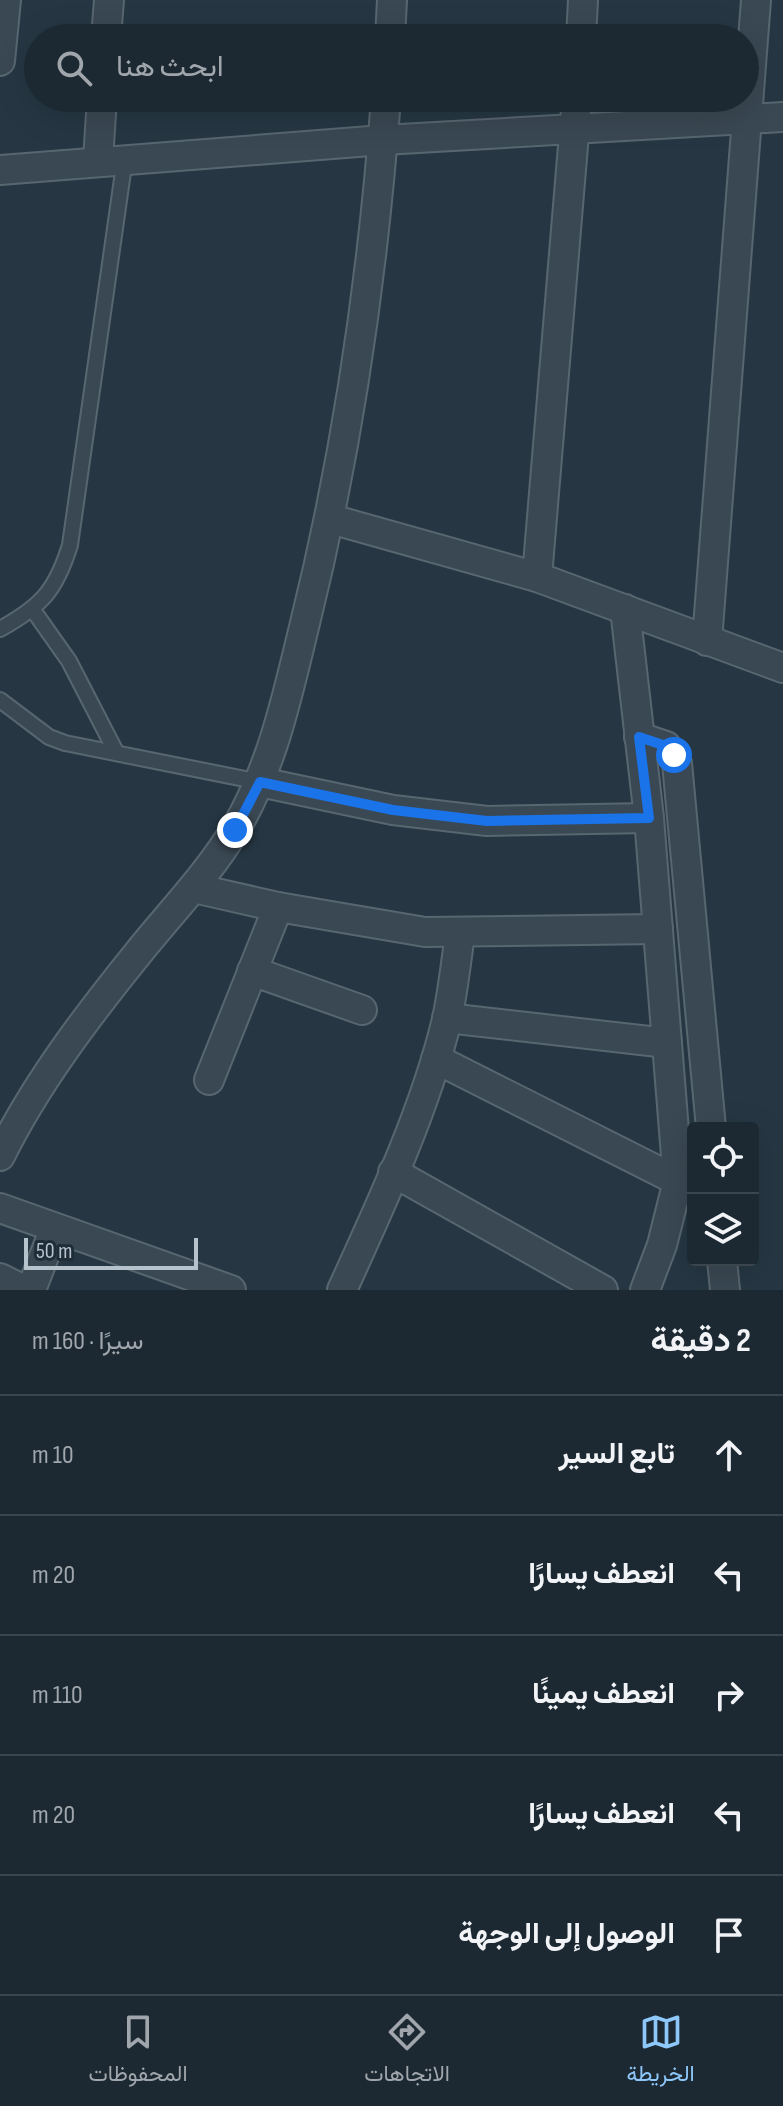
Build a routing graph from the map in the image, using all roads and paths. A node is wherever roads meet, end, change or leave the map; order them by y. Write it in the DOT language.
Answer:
graph roads {
  1 [pos="6,0"];
  2 [pos="109,0"];
  3 [pos="392,0"];
  4 [pos="583,0"];
  5 [pos="756,0"];
  6 [pos="107,24"];
  7 [pos="391,24"];
  8 [pos="582,24"];
  9 [pos="754,24"];
  10 [pos="0,61"];
  11 [pos="104,112"];
  12 [pos="385,112"];
  13 [pos="576,112"];
  14 [pos="748,112"];
  15 [pos="783,117"];
  16 [pos="748,118"];
  17 [pos="575,127"];
  18 [pos="383,140"];
  19 [pos="112,159"];
  20 [pos="0,170"];
  21 [pos="331,519"];
  22 [pos="537,577"];
  23 [pos="625,609"];
  24 [pos="33,610"];
  25 [pos="0,629"];
  26 [pos="707,641"];
  27 [pos="783,668"];
  28 [pos="0,700"];
  29 [pos="639,737"];
  30 [pos="116,752"];
  31 [pos="260,782"];
  32 [pos="649,818"];
  33 [pos="194,888"];
  34 [pos="278,907"];
  35 [pos="658,929"];
  36 [pos="460,934"];
  37 [pos="252,971"];
  38 [pos="362,1010"];
  39 [pos="447,1018"];
  40 [pos="667,1043"];
  41 [pos="436,1059"];
  42 [pos="209,1080"];
  43 [pos="710,1122"];
  44 [pos="0,1156"];
  45 [pos="393,1172"];
  46 [pos="678,1181"];
  47 [pos="0,1208"];
  48 [pos="55,1228"];
  49 [pos="723,1266"];
  50 [pos="0,1278"];
  51 [pos="24,1290"];
  52 [pos="31,1290"];
  53 [pos="231,1290"];
  54 [pos="342,1290"];
  55 [pos="603,1290"];
  56 [pos="645,1290"];
  57 [pos="725,1290"];
  1 -- 10 [label="street"];
  2 -- 6 [label="street"];
  3 -- 7 [label="street"];
  4 -- 8 [label="street"];
  5 -- 9 [label="street"];
  11 -- 19 [label="street"];
  12 -- 18 [label="street"];
  13 -- 17 [label="street"];
  14 -- 16 [label="street"];
  15 -- 16 [label="street"];
  16 -- 17 [label="street"];
  16 -- 26 [label="street"];
  17 -- 18 [label="street"];
  17 -- 22 [label="street"];
  18 -- 19 [label="street"];
  18 -- 21 [label="street"];
  19 -- 20 [label="street"];
  19 -- 24 [label="lane"];
  21 -- 22 [label="street"];
  21 -- 31 [label="street"];
  22 -- 23 [label="street"];
  23 -- 26 [label="street"];
  23 -- 29 [label="street"];
  24 -- 25 [label="lane"];
  24 -- 30 [label="lane"];
  26 -- 27 [label="street"];
  28 -- 30 [label="lane"];
  29 -- 32 [label="street"];
  29 -- 43 [label="street"];
  30 -- 31 [label="lane"];
  31 -- 32 [label="street"];
  31 -- 33 [label="street"];
  32 -- 35 [label="street"];
  33 -- 34 [label="street"];
  33 -- 44 [label="street"];
  34 -- 36 [label="street"];
  34 -- 37 [label="street"];
  35 -- 36 [label="street"];
  35 -- 40 [label="street"];
  36 -- 39 [label="street"];
  37 -- 38 [label="street"];
  37 -- 42 [label="street"];
  39 -- 40 [label="street"];
  39 -- 41 [label="street"];
  40 -- 46 [label="street"];
  41 -- 45 [label="street"];
  41 -- 46 [label="street"];
  45 -- 54 [label="street"];
  45 -- 55 [label="street"];
  46 -- 56 [label="street"];
  47 -- 48 [label="street"];
  48 -- 52 [label="street"];
  48 -- 53 [label="street"];
  49 -- 57 [label="street"];
  50 -- 51 [label="street"];
}
